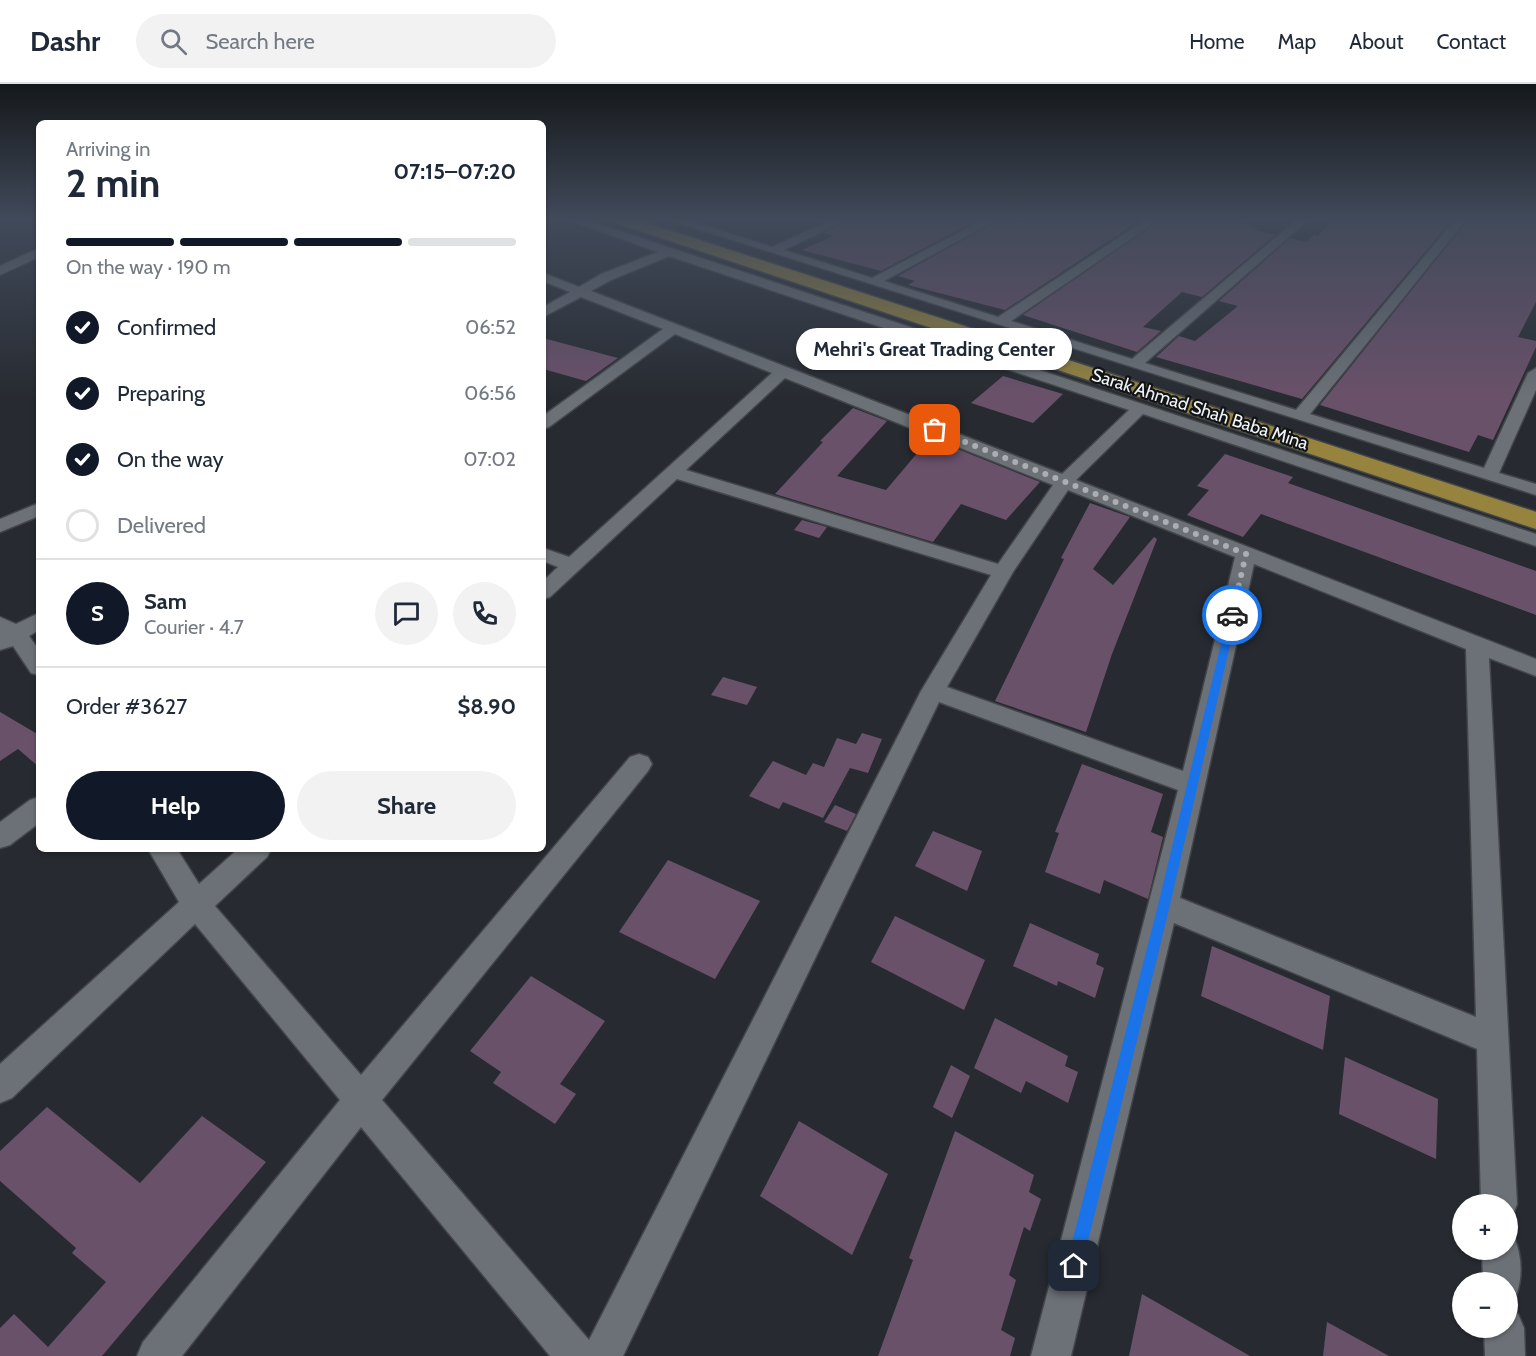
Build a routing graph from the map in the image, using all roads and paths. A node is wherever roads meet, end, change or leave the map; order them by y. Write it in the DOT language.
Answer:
graph roads {
  1 [pos="600,280"];
  2 [pos="754,280"];
  3 [pos="804,280"];
  4 [pos="835,280"];
  5 [pos="868,280"];
  6 [pos="876,280"];
  7 [pos="1062,280"];
  8 [pos="1233,280"];
  9 [pos="1411,280"];
  10 [pos="546,281"];
  11 [pos="873,282"];
  12 [pos="579,292"];
  13 [pos="546,312"];
  14 [pos="1001,321"];
  15 [pos="673,329"];
  16 [pos="1135,364"];
  17 [pos="783,371"];
  18 [pos="1536,373"];
  19 [pos="1140,408"];
  20 [pos="1300,416"];
  21 [pos="546,422"];
  22 [pos="674,472"];
  23 [pos="1489,475"];
  24 [pos="1065,481"];
  25 [pos="1536,490"];
  26 [pos="1536,506"];
  27 [pos="36,510"];
  28 [pos="1536,521"];
  29 [pos="0,526"];
  30 [pos="1536,540"];
  31 [pos="1246,554"];
  32 [pos="546,555"];
  33 [pos="573,565"];
  34 [pos="1003,572"];
  35 [pos="546,588"];
  36 [pos="36,621"];
  37 [pos="5,634"];
  38 [pos="1477,645"];
  39 [pos="36,664"];
  40 [pos="1536,668"];
  41 [pos="933,691"];
  42 [pos="639,764"];
  43 [pos="1192,784"];
  44 [pos="36,810"];
  45 [pos="0,837"];
  46 [pos="164,852"];
  47 [pos="254,852"];
  48 [pos="196,904"];
  49 [pos="1164,905"];
  50 [pos="1493,1040"];
  51 [pos="0,1086"];
  52 [pos="361,1100"];
  53 [pos="1499,1194"];
  54 [pos="1504,1338"];
  55 [pos="157,1356"];
  56 [pos="576,1356"];
  57 [pos="602,1356"];
  58 [pos="1052,1356"];
  59 [pos="1505,1356"];
  1 -- 12 [label="street"];
  2 -- 19 [label="street"];
  3 -- 28 [label="highway, Sarak Ahmad Shah Baba Mina"];
  4 -- 26 [label="highway"];
  5 -- 11 [label="street"];
  6 -- 11 [label="street"];
  7 -- 14 [label="street"];
  8 -- 16 [label="street"];
  9 -- 20 [label="street"];
  10 -- 12 [label="street"];
  11 -- 14 [label="street"];
  12 -- 13 [label="street"];
  12 -- 15 [label="street"];
  14 -- 16 [label="street"];
  15 -- 17 [label="street"];
  15 -- 21 [label="street"];
  16 -- 20 [label="street"];
  17 -- 22 [label="street"];
  17 -- 24 [label="street"];
  18 -- 23 [label="street"];
  19 -- 24 [label="street"];
  19 -- 30 [label="street"];
  20 -- 23 [label="street"];
  22 -- 33 [label="street"];
  22 -- 34 [label="street"];
  23 -- 25 [label="street"];
  24 -- 31 [label="street"];
  24 -- 34 [label="street"];
  27 -- 29 [label="street"];
  31 -- 38 [label="street"];
  31 -- 43 [label="street"];
  32 -- 33 [label="street"];
  33 -- 35 [label="street"];
  34 -- 41 [label="street"];
  36 -- 37 [label="street"];
  37 -- 39 [label="street"];
  38 -- 40 [label="street"];
  38 -- 50 [label="street"];
  41 -- 43 [label="street"];
  41 -- 57 [label="street"];
  42 -- 52 [label="street"];
  43 -- 49 [label="street"];
  44 -- 45 [label="street"];
  46 -- 48 [label="street"];
  47 -- 48 [label="street"];
  48 -- 51 [label="street"];
  48 -- 52 [label="street"];
  49 -- 50 [label="street"];
  49 -- 58 [label="street"];
  50 -- 53 [label="street"];
  52 -- 55 [label="street"];
  52 -- 56 [label="street"];
  54 -- 59 [label="street"];
}
